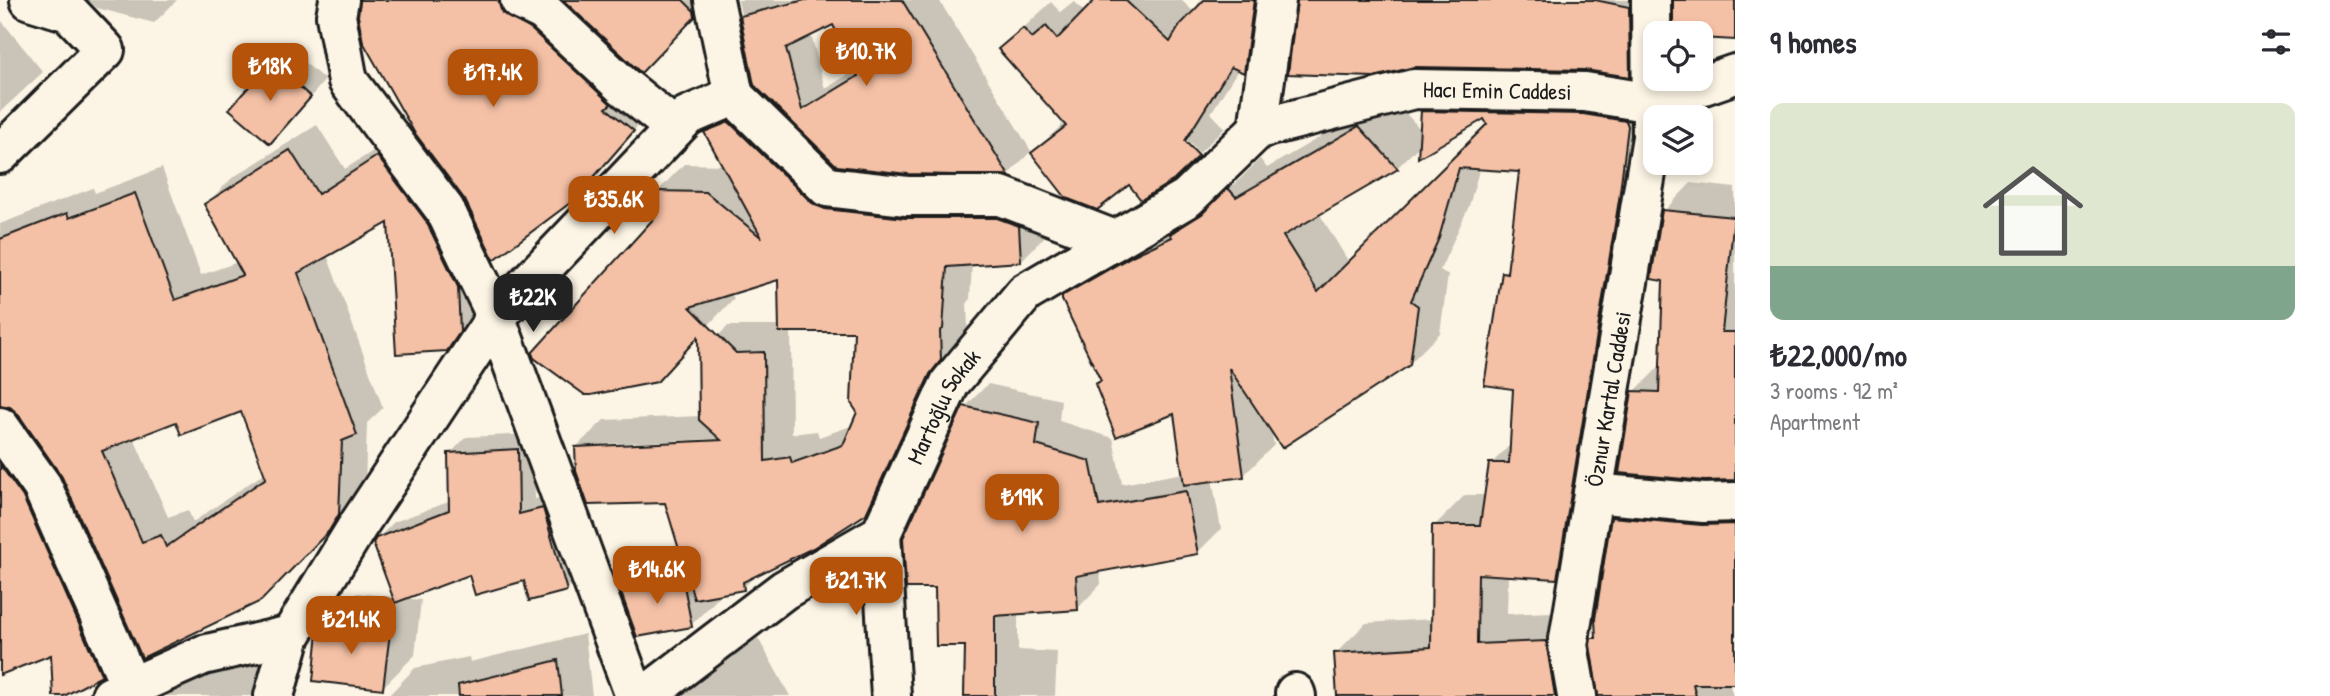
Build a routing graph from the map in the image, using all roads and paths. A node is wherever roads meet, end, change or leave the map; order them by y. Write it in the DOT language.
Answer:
graph roads {
  1 [pos="30,0"];
  2 [pos="339,0"];
  3 [pos="520,0"];
  4 [pos="714,0"];
  5 [pos="1276,0"];
  6 [pos="1651,0"];
  7 [pos="1735,74"];
  8 [pos="734,96"];
  9 [pos="1652,103"];
  10 [pos="675,128"];
  11 [pos="1258,129"];
  12 [pos="0,154"];
  13 [pos="1112,242"];
  14 [pos="495,318"];
  15 [pos="0,427"];
  16 [pos="1593,494"];
  17 [pos="1735,502"];
  18 [pos="881,534"];
  19 [pos="291,635"];
  20 [pos="121,692"];
  21 [pos="274,696"];
  22 [pos="635,696"];
  23 [pos="645,696"];
  24 [pos="891,696"];
  25 [pos="1577,696"];
  1 -- 12 [label="street"];
  2 -- 14 [label="street"];
  3 -- 10 [label="street"];
  4 -- 8 [label="street"];
  5 -- 11 [label="street"];
  6 -- 9 [label="street, Öznur Kartal Caddesi"];
  7 -- 9 [label="street, Hacı Emin Caddesi"];
  8 -- 10 [label="street"];
  8 -- 13 [label="street"];
  9 -- 11 [label="street, Hacı Emin Caddesi"];
  9 -- 16 [label="street, Öznur Kartal Caddesi"];
  10 -- 14 [label="street"];
  11 -- 13 [label="street, Martoğlu Sokak"];
  13 -- 18 [label="street, Martoğlu Sokak"];
  14 -- 19 [label="street"];
  14 -- 22 [label="street"];
  15 -- 20 [label="street"];
  16 -- 17 [label="street"];
  16 -- 25 [label="street, Öznur Kartal Caddesi"];
  18 -- 23 [label="street"];
  18 -- 24 [label="street"];
  19 -- 20 [label="street"];
  19 -- 21 [label="street"];
}
